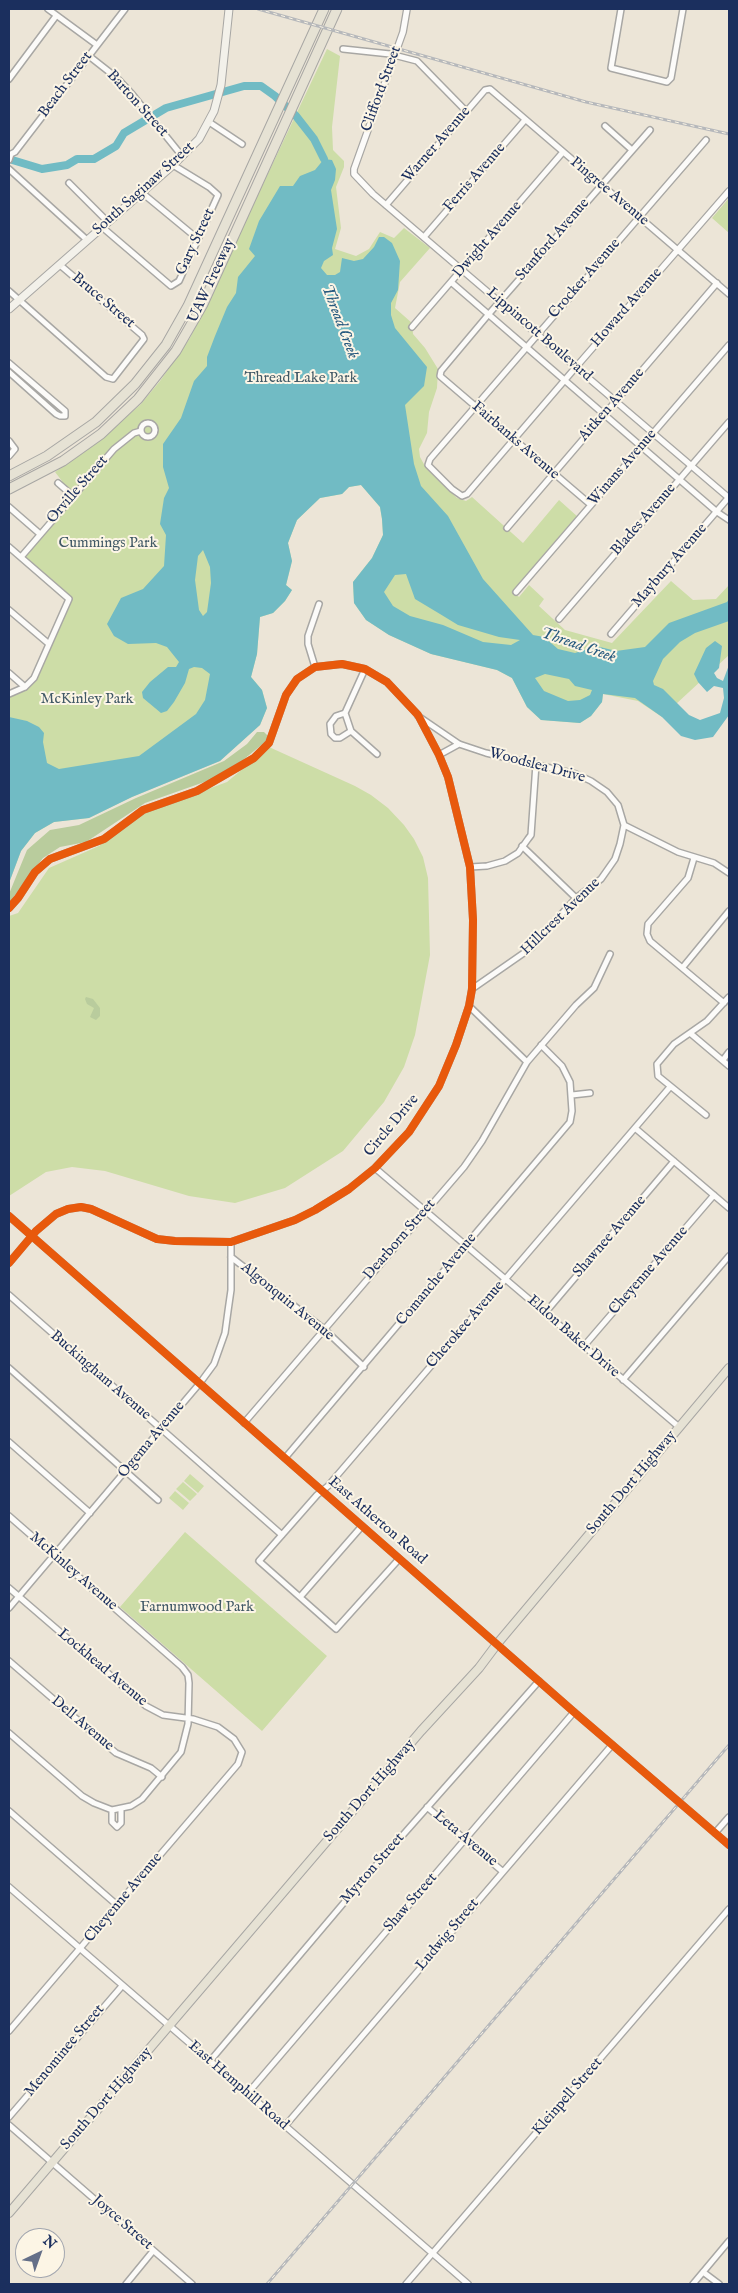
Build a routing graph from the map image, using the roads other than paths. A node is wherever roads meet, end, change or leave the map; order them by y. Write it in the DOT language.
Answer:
graph roads {
  1 [pos="48,9"];
  2 [pos="125,9"];
  3 [pos="229,9"];
  4 [pos="324,9"];
  5 [pos="337,9"];
  6 [pos="407,9"];
  7 [pos="621,9"];
  8 [pos="683,9"];
  9 [pos="56,16"];
  10 [pos="96,45"];
  11 [pos="343,48"];
  12 [pos="89,56"];
  13 [pos="394,56"];
  14 [pos="9,79"];
  15 [pos="490,89"];
  16 [pos="466,111"];
  17 [pos="526,120"];
  18 [pos="209,122"];
  19 [pos="605,126"];
  20 [pos="650,130"];
  21 [pos="706,140"];
  22 [pos="242,144"];
  23 [pos="632,150"];
  24 [pos="563,152"];
  25 [pos="10,153"];
  26 [pos="182,156"];
  27 [pos="9,160"];
  28 [pos="172,165"];
  29 [pos="9,168"];
  30 [pos="354,169"];
  31 [pos="69,183"];
  32 [pos="602,186"];
  33 [pos="729,191"];
  34 [pos="142,192"];
  35 [pos="386,205"];
  36 [pos="639,217"];
  37 [pos="105,225"];
  38 [pos="424,237"];
  39 [pos="198,239"];
  40 [pos="87,240"];
  41 [pos="677,250"];
  42 [pos="60,265"];
  43 [pos="462,270"];
  44 [pos="451,282"];
  45 [pos="717,284"];
  46 [pos="9,291"];
  47 [pos="729,294"];
  48 [pos="18,300"];
  49 [pos="500,302"];
  50 [pos="9,309"];
  51 [pos="488,315"];
  52 [pos="412,327"];
  53 [pos="537,335"];
  54 [pos="729,345"];
  55 [pos="526,347"];
  56 [pos="9,363"];
  57 [pos="576,368"];
  58 [pos="9,372"];
  59 [pos="440,376"];
  60 [pos="28,380"];
  61 [pos="565,381"];
  62 [pos="23,385"];
  63 [pos="615,401"];
  64 [pos="476,406"];
  65 [pos="604,414"];
  66 [pos="729,422"];
  67 [pos="142,430"];
  68 [pos="653,434"];
  69 [pos="515,439"];
  70 [pos="9,441"];
  71 [pos="642,446"];
  72 [pos="9,456"];
  73 [pos="691,466"];
  74 [pos="553,473"];
  75 [pos="9,476"];
  76 [pos="679,479"];
  77 [pos="58,483"];
  78 [pos="9,489"];
  79 [pos="467,494"];
  80 [pos="73,496"];
  81 [pos="729,497"];
  82 [pos="591,505"];
  83 [pos="9,507"];
  84 [pos="717,512"];
  85 [pos="729,520"];
  86 [pos="507,528"];
  87 [pos="40,534"];
  88 [pos="9,547"];
  89 [pos="21,557"];
  90 [pos="516,592"];
  91 [pos="320,604"];
  92 [pos="9,610"];
  93 [pos="559,619"];
  94 [pos="611,634"];
  95 [pos="49,644"];
  96 [pos="315,667"];
  97 [pos="365,669"];
  98 [pos="9,673"];
  99 [pos="25,687"];
  100 [pos="9,694"];
  101 [pos="346,713"];
  102 [pos="418,715"];
  103 [pos="351,731"];
  104 [pos="459,744"];
  105 [pos="377,754"];
  106 [pos="439,755"];
  107 [pos="536,764"];
  108 [pos="624,825"];
  109 [pos="522,846"];
  110 [pos="694,858"];
  111 [pos="470,867"];
  112 [pos="729,873"];
  113 [pos="576,898"];
  114 [pos="9,908"];
  115 [pos="729,911"];
  116 [pos="610,954"];
  117 [pos="682,967"];
  118 [pos="472,989"];
  119 [pos="729,997"];
  120 [pos="724,1003"];
  121 [pos="469,1006"];
  122 [pos="690,1033"];
  123 [pos="541,1045"];
  124 [pos="729,1052"];
  125 [pos="723,1060"];
  126 [pos="527,1062"];
  127 [pos="729,1066"];
  128 [pos="670,1087"];
  129 [pos="590,1093"];
  130 [pos="572,1095"];
  131 [pos="706,1115"];
  132 [pos="634,1128"];
  133 [pos="674,1162"];
  134 [pos="375,1168"];
  135 [pos="714,1195"];
  136 [pos="729,1208"];
  137 [pos="425,1211"];
  138 [pos="9,1216"];
  139 [pos="32,1237"];
  140 [pos="231,1242"];
  141 [pos="466,1246"];
  142 [pos="729,1256"];
  143 [pos="231,1257"];
  144 [pos="9,1263"];
  145 [pos="505,1278"];
  146 [pos="9,1296"];
  147 [pos="545,1313"];
  148 [pos="324,1329"];
  149 [pos="584,1346"];
  150 [pos="364,1367"];
  151 [pos="9,1368"];
  152 [pos="729,1368"];
  153 [pos="623,1380"];
  154 [pos="200,1383"];
  155 [pos="244,1423"];
  156 [pos="679,1427"];
  157 [pos="161,1429"];
  158 [pos="9,1442"];
  159 [pos="285,1458"];
  160 [pos="126,1471"];
  161 [pos="322,1491"];
  162 [pos="158,1500"];
  163 [pos="90,1513"];
  164 [pos="9,1516"];
  165 [pos="362,1526"];
  166 [pos="282,1535"];
  167 [pos="54,1555"];
  168 [pos="399,1558"];
  169 [pos="9,1588"];
  170 [pos="300,1596"];
  171 [pos="18,1597"];
  172 [pos="9,1608"];
  173 [pos="496,1644"];
  174 [pos="9,1661"];
  175 [pos="539,1681"];
  176 [pos="574,1712"];
  177 [pos="188,1718"];
  178 [pos="9,1733"];
  179 [pos="612,1745"];
  180 [pos="238,1764"];
  181 [pos="162,1777"];
  182 [pos="427,1808"];
  183 [pos="9,1811"];
  184 [pos="729,1817"];
  185 [pos="715,1833"];
  186 [pos="464,1840"];
  187 [pos="729,1846"];
  188 [pos="502,1872"];
  189 [pos="9,1887"];
  190 [pos="117,1905"];
  191 [pos="729,1909"];
  192 [pos="80,1949"];
  193 [pos="122,1986"];
  194 [pos="169,2026"];
  195 [pos="9,2031"];
  196 [pos="210,2061"];
  197 [pos="248,2093"];
  198 [pos="9,2117"];
  199 [pos="9,2125"];
  200 [pos="285,2126"];
  201 [pos="52,2162"];
  202 [pos="9,2213"];
  203 [pos="729,2240"];
  204 [pos="153,2251"];
  205 [pos="432,2253"];
  206 [pos="703,2272"];
  207 [pos="126,2284"];
  208 [pos="192,2284"];
  209 [pos="406,2284"];
  210 [pos="468,2284"];
  211 [pos="693,2284"];
  212 [pos="718,2284"];
  1 -- 9 [label="street"];
  2 -- 10 [label="street, Beach Street"];
  3 -- 18 [label="main road, South Saginaw Street"];
  4 -- 75 [label="highway, UAW Freeway"];
  5 -- 78 [label="highway, UAW Freeway"];
  6 -- 13 [label="street, Clifford Street"];
  7 -- 8 [label="street"];
  9 -- 10 [label="street"];
  9 -- 14 [label="street"];
  10 -- 12 [label="street, Beach Street"];
  11 -- 13 [label="street"];
  12 -- 25 [label="street, Beach Street"];
  12 -- 26 [label="street, Barton Street"];
  13 -- 16 [label="street"];
  13 -- 30 [label="street, Clifford Street"];
  15 -- 16 [label="street, Warner Avenue"];
  15 -- 17 [label="street, Pingree Avenue"];
  16 -- 35 [label="street, Warner Avenue"];
  17 -- 24 [label="street, Pingree Avenue"];
  17 -- 38 [label="street, Ferris Avenue"];
  18 -- 22 [label="street"];
  18 -- 26 [label="main road, South Saginaw Street"];
  19 -- 23 [label="street"];
  20 -- 23 [label="street, Stanford Avenue"];
  21 -- 36 [label="street, Crocker Avenue"];
  23 -- 32 [label="street, Stanford Avenue"];
  24 -- 32 [label="street, Pingree Avenue"];
  24 -- 43 [label="street, Dwight Avenue"];
  25 -- 27 [label="street, Beach Street"];
  26 -- 28 [label="main road, South Saginaw Street"];
  28 -- 34 [label="main road, South Saginaw Street"];
  28 -- 39 [label="street, Gary Street"];
  29 -- 40 [label="street"];
  30 -- 35 [label="street, Lippincott Boulevard"];
  31 -- 37 [label="street"];
  32 -- 36 [label="street, Pingree Avenue"];
  32 -- 49 [label="street, Stanford Avenue"];
  33 -- 41 [label="street, Howard Avenue"];
  34 -- 37 [label="main road, South Saginaw Street"];
  34 -- 39 [label="street"];
  35 -- 38 [label="street, Lippincott Boulevard"];
  36 -- 41 [label="street, Pingree Avenue"];
  36 -- 53 [label="street, Crocker Avenue"];
  37 -- 39 [label="street, Gary Street"];
  37 -- 40 [label="main road, South Saginaw Street"];
  38 -- 43 [label="street, Lippincott Boulevard"];
  40 -- 42 [label="main road, South Saginaw Street"];
  41 -- 45 [label="street, Pingree Avenue"];
  41 -- 57 [label="street, Howard Avenue"];
  42 -- 48 [label="main road, South Saginaw Street"];
  42 -- 48 [label="street, Bruce Street"];
  43 -- 44 [label="street, Dwight Avenue"];
  43 -- 49 [label="street, Lippincott Boulevard"];
  44 -- 51 [label="street, Lippincott Boulevard"];
  44 -- 52 [label="street, Dwight Avenue"];
  45 -- 47 [label="street, Pingree Avenue"];
  45 -- 63 [label="street, Aitken Avenue"];
  46 -- 48 [label="street"];
  48 -- 50 [label="main road, South Saginaw Street"];
  49 -- 51 [label="street, Stanford Avenue"];
  49 -- 53 [label="street, Lippincott Boulevard"];
  51 -- 55 [label="street, Lippincott Boulevard"];
  51 -- 59 [label="street, Stanford Avenue"];
  53 -- 55 [label="street, Crocker Avenue"];
  53 -- 57 [label="street, Lippincott Boulevard"];
  54 -- 68 [label="street, Winans Avenue"];
  55 -- 61 [label="street, Lippincott Boulevard"];
  55 -- 64 [label="street, Crocker Avenue"];
  56 -- 60 [label="street"];
  57 -- 61 [label="street, Howard Avenue"];
  57 -- 63 [label="street, Lippincott Boulevard"];
  58 -- 62 [label="street"];
  59 -- 64 [label="street, Fairbanks Avenue"];
  60 -- 62 [label="street"];
  60 -- 62 [label="street"];
  61 -- 65 [label="street, Lippincott Boulevard"];
  61 -- 69 [label="street, Howard Avenue"];
  63 -- 65 [label="street, Aitken Avenue"];
  63 -- 68 [label="street, Lippincott Boulevard"];
  64 -- 69 [label="street, Fairbanks Avenue"];
  64 -- 79 [label="street, Crocker Avenue"];
  65 -- 71 [label="street, Lippincott Boulevard"];
  65 -- 74 [label="street, Aitken Avenue"];
  66 -- 73 [label="street, Blades Avenue"];
  67 -- 80 [label="street, Orville Street"];
  68 -- 71 [label="street, Winans Avenue"];
  68 -- 73 [label="street, Lippincott Boulevard"];
  69 -- 74 [label="street, Fairbanks Avenue"];
  69 -- 79 [label="street, Howard Avenue"];
  70 -- 72 [label="street"];
  71 -- 76 [label="street, Lippincott Boulevard"];
  71 -- 82 [label="street, Winans Avenue"];
  73 -- 76 [label="street, Blades Avenue"];
  73 -- 81 [label="street, Lippincott Boulevard"];
  74 -- 82 [label="street, Fairbanks Avenue"];
  74 -- 86 [label="street, Aitken Avenue"];
  76 -- 84 [label="street, Lippincott Boulevard"];
  76 -- 93 [label="street, Blades Avenue"];
  77 -- 80 [label="street"];
  80 -- 87 [label="street, Orville Street"];
  81 -- 84 [label="street, Maybury Avenue"];
  82 -- 90 [label="street, Winans Avenue"];
  83 -- 87 [label="street"];
  84 -- 85 [label="street, Lippincott Boulevard"];
  84 -- 94 [label="street, Maybury Avenue"];
  87 -- 89 [label="street, Orville Street"];
  88 -- 89 [label="street"];
  89 -- 95 [label="street"];
  91 -- 96 [label="street"];
  92 -- 95 [label="street"];
  95 -- 99 [label="street"];
  96 -- 97 [label="street"];
  96 -- 114 [label="street"];
  97 -- 101 [label="street"];
  97 -- 102 [label="street, Circle Drive"];
  98 -- 99 [label="street"];
  99 -- 100 [label="street"];
  101 -- 103 [label="street"];
  101 -- 103 [label="street"];
  102 -- 104 [label="street, Woodslea Drive"];
  102 -- 106 [label="street, Circle Drive"];
  103 -- 105 [label="street"];
  104 -- 106 [label="street"];
  104 -- 107 [label="street, Woodslea Drive"];
  106 -- 111 [label="street, Circle Drive"];
  107 -- 108 [label="street, Woodslea Drive"];
  107 -- 109 [label="street"];
  108 -- 110 [label="street"];
  108 -- 113 [label="street, Hillcrest Avenue"];
  109 -- 111 [label="street"];
  109 -- 113 [label="street"];
  110 -- 112 [label="street"];
  110 -- 117 [label="street"];
  111 -- 118 [label="street, Circle Drive"];
  113 -- 118 [label="street, Hillcrest Avenue"];
  115 -- 117 [label="street"];
  116 -- 123 [label="street, Dearborn Street"];
  117 -- 120 [label="street"];
  118 -- 121 [label="street, Circle Drive"];
  119 -- 120 [label="street"];
  120 -- 122 [label="street"];
  121 -- 126 [label="street"];
  121 -- 134 [label="street, Circle Drive"];
  122 -- 125 [label="street"];
  122 -- 128 [label="street"];
  123 -- 126 [label="street, Dearborn Street"];
  123 -- 130 [label="street, Comanche Avenue"];
  124 -- 125 [label="street"];
  125 -- 127 [label="street"];
  126 -- 137 [label="street, Dearborn Street"];
  128 -- 131 [label="street"];
  128 -- 132 [label="street, Cherokee Avenue"];
  129 -- 130 [label="street"];
  130 -- 141 [label="street, Comanche Avenue"];
  132 -- 133 [label="street"];
  132 -- 145 [label="street, Cherokee Avenue"];
  133 -- 135 [label="street"];
  133 -- 147 [label="street, Shawnee Avenue"];
  134 -- 137 [label="street, Eldon Baker Drive"];
  134 -- 140 [label="street, Circle Drive"];
  135 -- 136 [label="street"];
  135 -- 149 [label="street, Cheyenne Avenue"];
  137 -- 141 [label="street, Eldon Baker Drive"];
  137 -- 148 [label="street, Dearborn Street"];
  138 -- 139 [label="street, East Atherton Road"];
  139 -- 140 [label="street, Circle Drive"];
  139 -- 144 [label="street, Circle Drive"];
  139 -- 154 [label="street, East Atherton Road"];
  140 -- 143 [label="street, Ogema Avenue"];
  141 -- 145 [label="street, Eldon Baker Drive"];
  141 -- 150 [label="street, Comanche Avenue"];
  142 -- 153 [label="street"];
  143 -- 148 [label="street, Algonquin Avenue"];
  143 -- 154 [label="street, Ogema Avenue"];
  145 -- 147 [label="street, Eldon Baker Drive"];
  145 -- 161 [label="street, Cherokee Avenue"];
  146 -- 157 [label="street, Buckingham Avenue"];
  147 -- 149 [label="street, Eldon Baker Drive"];
  148 -- 150 [label="street, Algonquin Avenue"];
  148 -- 155 [label="street, Dearborn Street"];
  149 -- 153 [label="street, Eldon Baker Drive"];
  150 -- 159 [label="street, Comanche Avenue"];
  151 -- 160 [label="street"];
  152 -- 156 [label="main road, South Dort Highway"];
  153 -- 156 [label="street, Eldon Baker Drive"];
  154 -- 155 [label="street, East Atherton Road"];
  154 -- 157 [label="street, Ogema Avenue"];
  155 -- 159 [label="street, East Atherton Road"];
  156 -- 173 [label="main road, South Dort Highway"];
  157 -- 160 [label="street, Ogema Avenue"];
  157 -- 166 [label="street, Buckingham Avenue"];
  158 -- 163 [label="street"];
  159 -- 161 [label="street, East Atherton Road"];
  160 -- 162 [label="street"];
  160 -- 163 [label="street, Ogema Avenue"];
  161 -- 165 [label="street, East Atherton Road"];
  161 -- 166 [label="street, Cherokee Avenue"];
  163 -- 167 [label="street, Ogema Avenue"];
  164 -- 167 [label="street, McKinley Avenue"];
  165 -- 168 [label="street, East Atherton Road"];
  165 -- 170 [label="street"];
  166 -- 170 [label="street, Cherokee Avenue"];
  167 -- 171 [label="street, Ogema Avenue"];
  167 -- 177 [label="street, McKinley Avenue"];
  168 -- 170 [label="street"];
  168 -- 173 [label="street, East Atherton Road"];
  169 -- 171 [label="street, Lockhead Avenue"];
  171 -- 172 [label="street, Ogema Avenue"];
  171 -- 177 [label="street, Lockhead Avenue"];
  173 -- 175 [label="street, East Atherton Road"];
  173 -- 194 [label="main road, South Dort Highway"];
  174 -- 181 [label="street, Dell Avenue"];
  175 -- 176 [label="street, East Atherton Road"];
  175 -- 182 [label="street, Myrton Street"];
  176 -- 179 [label="street, East Atherton Road"];
  176 -- 186 [label="street, Shaw Street"];
  177 -- 180 [label="street, Lockhead Avenue"];
  177 -- 181 [label="street"];
  178 -- 181 [label="street"];
  179 -- 185 [label="street, East Atherton Road"];
  179 -- 188 [label="street, Ludwig Street"];
  180 -- 190 [label="street, Cheyenne Avenue"];
  182 -- 186 [label="street, Leta Avenue"];
  182 -- 196 [label="street, Myrton Street"];
  183 -- 190 [label="street"];
  184 -- 185 [label="street"];
  185 -- 187 [label="street, East Atherton Road"];
  186 -- 188 [label="street, Leta Avenue"];
  186 -- 197 [label="street, Shaw Street"];
  188 -- 200 [label="street, Ludwig Street"];
  189 -- 192 [label="street, East Hemphill Road"];
  190 -- 192 [label="street, Cheyenne Avenue"];
  191 -- 205 [label="street, Kleinpell Street"];
  192 -- 193 [label="street, East Hemphill Road"];
  192 -- 195 [label="street, Cheyenne Avenue"];
  193 -- 194 [label="street, East Hemphill Road"];
  193 -- 198 [label="street, Menominee Street"];
  194 -- 196 [label="street, East Hemphill Road"];
  194 -- 201 [label="main road, South Dort Highway"];
  196 -- 197 [label="street, East Hemphill Road"];
  197 -- 200 [label="street, East Hemphill Road"];
  199 -- 201 [label="street, Joyce Street"];
  200 -- 205 [label="street, East Hemphill Road"];
  201 -- 202 [label="main road, South Dort Highway"];
  201 -- 204 [label="street, Joyce Street"];
  203 -- 206 [label="street"];
  204 -- 207 [label="street"];
  204 -- 208 [label="street, Joyce Street"];
  205 -- 209 [label="street, Kleinpell Street"];
  205 -- 210 [label="street, East Hemphill Road"];
  206 -- 211 [label="street"];
  206 -- 212 [label="street"];
}
